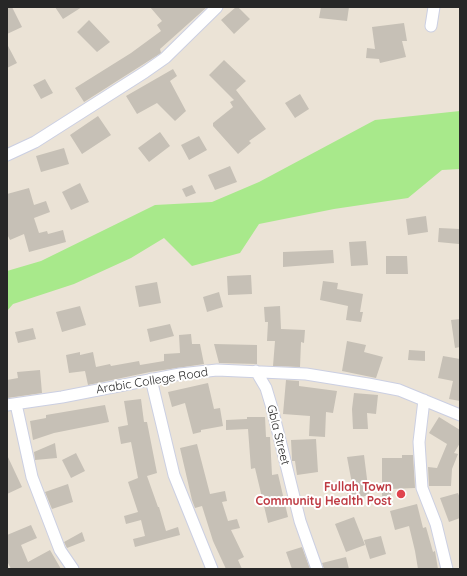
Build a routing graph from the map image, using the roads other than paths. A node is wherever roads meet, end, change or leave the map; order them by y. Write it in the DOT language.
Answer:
graph roads {
  1 [pos="217,7"];
  2 [pos="434,7"];
  3 [pos="431,26"];
  4 [pos="7,155"];
  5 [pos="256,371"];
  6 [pos="151,379"];
  7 [pos="424,400"];
  8 [pos="12,405"];
  9 [pos="460,415"];
  10 [pos="73,569"];
  11 [pos="212,569"];
  12 [pos="317,569"];
  13 [pos="447,569"];
  1 -- 4 [label="street"];
  2 -- 3 [label="street"];
  5 -- 6 [label="street, Arabic College Road"];
  5 -- 7 [label="street, Arabic College Road"];
  5 -- 12 [label="street, Gbla Street"];
  6 -- 8 [label="street, Arabic College Road"];
  6 -- 11 [label="street"];
  7 -- 9 [label="street, Arabic College Road"];
  7 -- 13 [label="street"];
  8 -- 10 [label="street"];
}
